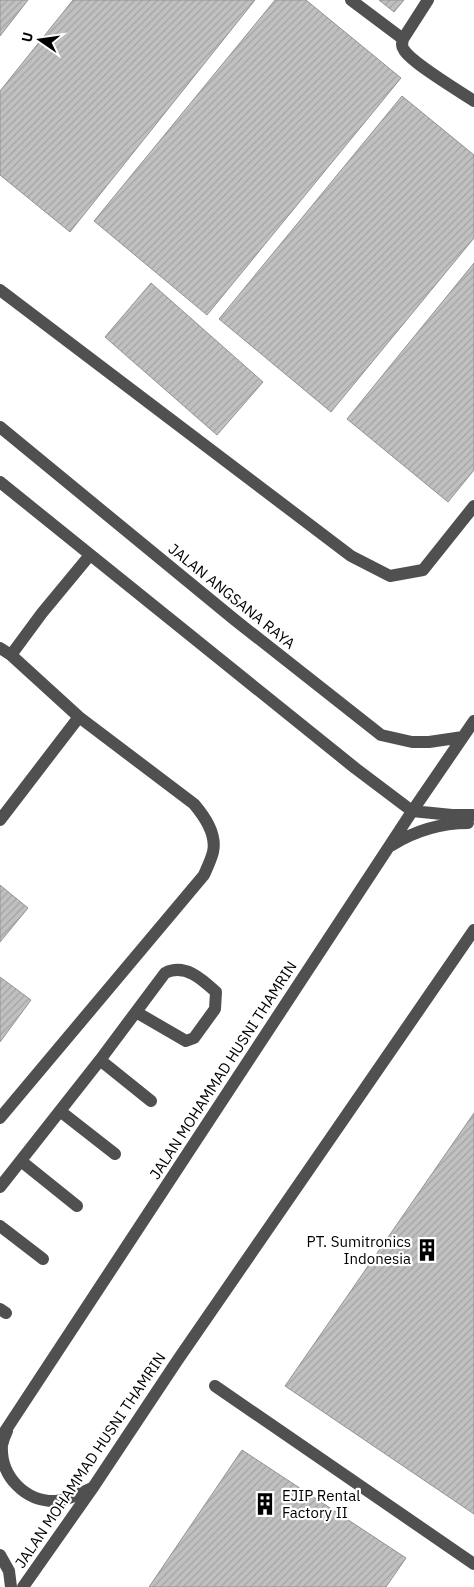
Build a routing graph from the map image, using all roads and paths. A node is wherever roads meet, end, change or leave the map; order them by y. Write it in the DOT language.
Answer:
graph roads {
  1 [pos="351,0"];
  2 [pos="428,0"];
  3 [pos="403,39"];
  4 [pos="474,101"];
  5 [pos="0,290"];
  6 [pos="0,428"];
  7 [pos="0,482"];
  8 [pos="474,506"];
  9 [pos="90,555"];
  10 [pos="6,652"];
  11 [pos="79,717"];
  12 [pos="474,721"];
  13 [pos="463,737"];
  14 [pos="413,810"];
  15 [pos="474,815"];
  16 [pos="0,820"];
  17 [pos="474,823"];
  18 [pos="390,846"];
  19 [pos="474,930"];
  20 [pos="136,1012"];
  21 [pos="100,1060"];
  22 [pos="151,1101"];
  23 [pos="60,1111"];
  24 [pos="0,1118"];
  25 [pos="115,1154"];
  26 [pos="21,1161"];
  27 [pos="0,1187"];
  28 [pos="78,1206"];
  29 [pos="0,1226"];
  30 [pos="43,1258"];
  31 [pos="215,1386"];
  32 [pos="4,1433"];
  33 [pos="94,1486"];
  34 [pos="0,1555"];
  35 [pos="474,1564"];
  36 [pos="11,1587"];
  37 [pos="23,1587"];
  1 -- 3 [label="street"];
  2 -- 3 [label="street"];
  3 -- 4 [label="street"];
  5 -- 8 [label="street"];
  6 -- 13 [label="street, JALAN ANGSANA RAYA"];
  7 -- 9 [label="street"];
  9 -- 10 [label="street"];
  9 -- 14 [label="street"];
  10 -- 11 [label="street"];
  11 -- 16 [label="street"];
  11 -- 24 [label="street"];
  12 -- 13 [label="street, JALAN MOHAMMAD HUSNI THAMRIN"];
  13 -- 14 [label="street, JALAN MOHAMMAD HUSNI THAMRIN"];
  14 -- 15 [label="street"];
  14 -- 18 [label="street, JALAN MOHAMMAD HUSNI THAMRIN"];
  17 -- 18 [label="street"];
  18 -- 32 [label="street, JALAN MOHAMMAD HUSNI THAMRIN"];
  19 -- 33 [label="street, JALAN MOHAMMAD HUSNI THAMRIN"];
  20 -- 20 [label="street"];
  20 -- 21 [label="street"];
  21 -- 22 [label="street"];
  21 -- 23 [label="street"];
  23 -- 25 [label="street"];
  23 -- 26 [label="street"];
  26 -- 27 [label="street"];
  26 -- 28 [label="street"];
  29 -- 30 [label="street"];
  31 -- 35 [label="street"];
  32 -- 33 [label="street"];
  33 -- 37 [label="street, JALAN MOHAMMAD HUSNI THAMRIN"];
  34 -- 36 [label="street"];
}
